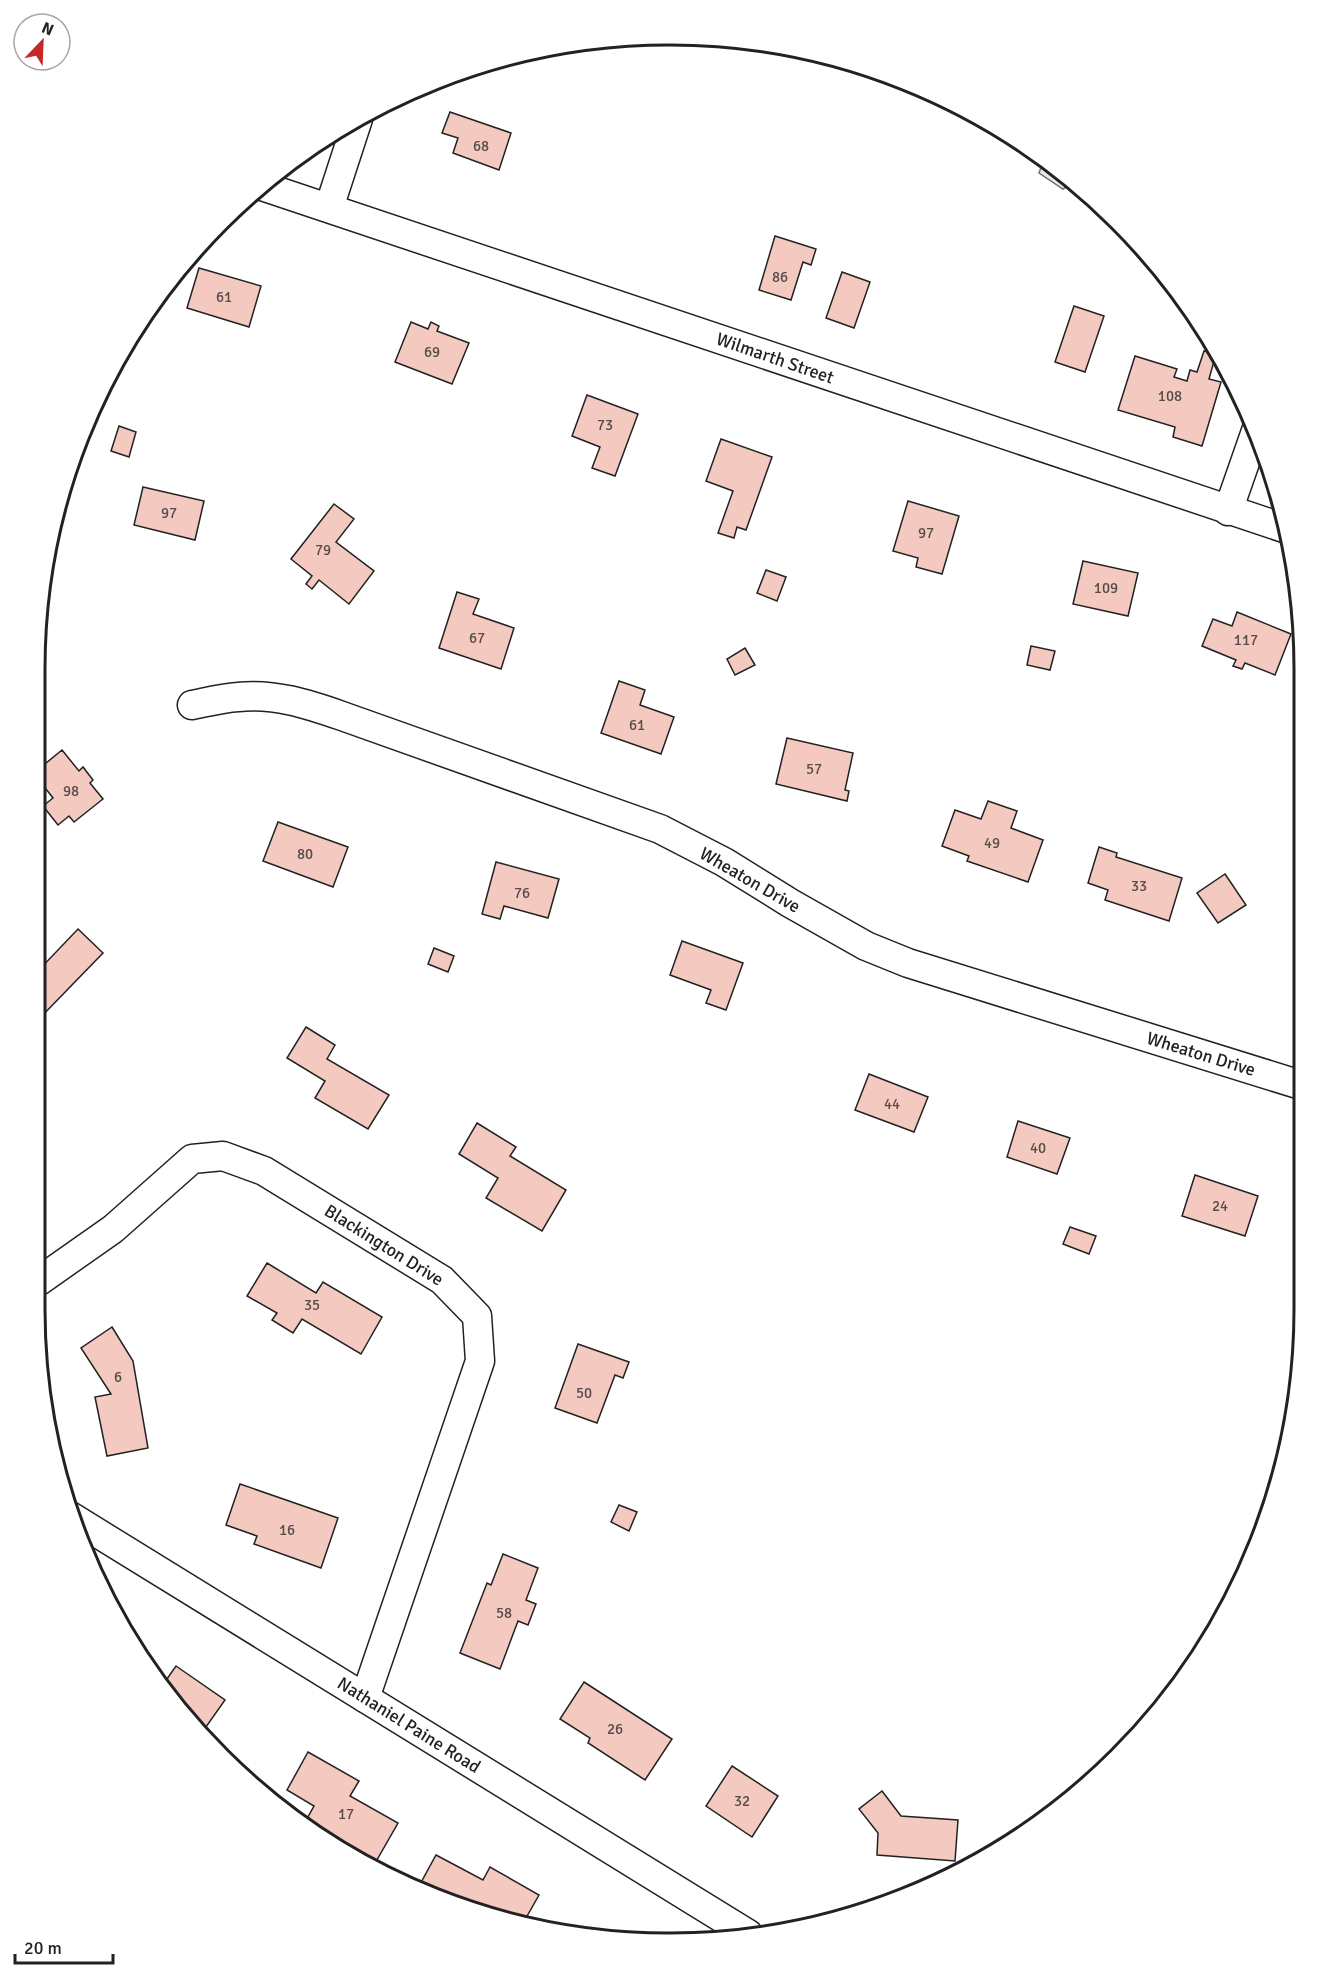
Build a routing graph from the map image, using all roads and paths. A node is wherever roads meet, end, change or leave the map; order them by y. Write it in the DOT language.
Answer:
graph roads {
  1 [pos="354,131"];
  2 [pos="271,189"];
  3 [pos="329,208"];
  4 [pos="1251,444"];
  5 [pos="1228,511"];
  6 [pos="1277,526"];
  7 [pos="192,705"];
  8 [pos="1294,1083"];
  9 [pos="45,1277"];
  10 [pos="84,1525"];
  11 [pos="365,1698"];
  12 [pos="740,1929"];
  1 -- 3 [label="street"];
  2 -- 3 [label="street, Wilmarth Street"];
  3 -- 5 [label="street, Wilmarth Street"];
  4 -- 5 [label="street"];
  5 -- 6 [label="street, Wilmarth Street"];
  7 -- 8 [label="street, Wheaton Drive"];
  9 -- 11 [label="street, Blackington Drive"];
  10 -- 11 [label="street, Nathaniel Paine Road"];
  11 -- 12 [label="street, Nathaniel Paine Road"];
}
